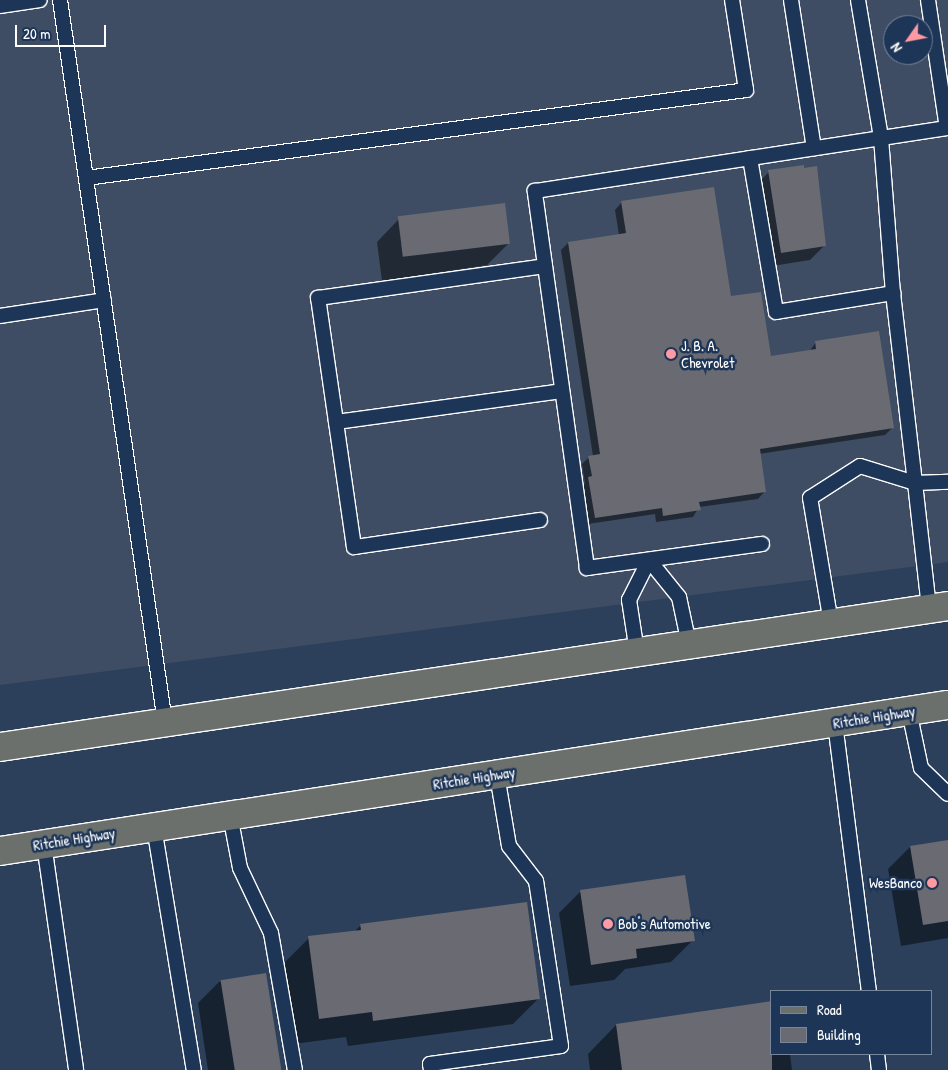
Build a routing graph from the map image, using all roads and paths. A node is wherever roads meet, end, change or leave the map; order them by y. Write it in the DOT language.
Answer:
graph roads {
  1 [pos="40,0"];
  2 [pos="60,0"];
  3 [pos="732,0"];
  4 [pos="791,0"];
  5 [pos="858,0"];
  6 [pos="928,0"];
  7 [pos="0,6"];
  8 [pos="948,128"];
  9 [pos="881,138"];
  10 [pos="814,148"];
  11 [pos="750,158"];
  12 [pos="86,178"];
  13 [pos="545,266"];
  14 [pos="893,293"];
  15 [pos="104,300"];
  16 [pos="0,316"];
  17 [pos="562,391"];
  18 [pos="336,422"];
  19 [pos="948,482"];
  20 [pos="915,483"];
  21 [pos="540,520"];
  22 [pos="762,544"];
  23 [pos="649,560"];
  24 [pos="938,607"];
  25 [pos="831,623"];
  26 [pos="689,644"];
  27 [pos="637,652"];
  28 [pos="948,705"];
  29 [pos="909,711"];
  30 [pos="165,722"];
  31 [pos="835,723"];
  32 [pos="0,746"];
  33 [pos="497,775"];
  34 [pos="948,794"];
  35 [pos="230,815"];
  36 [pos="154,827"];
  37 [pos="44,844"];
  38 [pos="0,851"];
  39 [pos="869,990"];
  40 [pos="877,1055"];
  41 [pos="76,1070"];
  42 [pos="194,1070"];
  43 [pos="295,1070"];
  44 [pos="431,1070"];
  45 [pos="879,1070"];
  1 -- 7 [label="lane"];
  2 -- 12 [label="lane"];
  3 -- 12 [label="lane"];
  4 -- 10 [label="lane"];
  5 -- 9 [label="lane"];
  6 -- 8 [label="lane"];
  8 -- 9 [label="lane"];
  9 -- 10 [label="lane"];
  9 -- 14 [label="lane"];
  10 -- 11 [label="lane"];
  11 -- 13 [label="lane"];
  11 -- 14 [label="lane"];
  12 -- 15 [label="lane"];
  13 -- 17 [label="lane"];
  13 -- 18 [label="lane"];
  14 -- 20 [label="lane"];
  15 -- 16 [label="lane"];
  15 -- 30 [label="lane"];
  17 -- 18 [label="lane"];
  17 -- 23 [label="lane"];
  18 -- 21 [label="lane"];
  19 -- 20 [label="lane"];
  20 -- 24 [label="lane"];
  20 -- 25 [label="lane"];
  22 -- 23 [label="lane"];
  23 -- 26 [label="lane"];
  23 -- 27 [label="lane"];
  24 -- 25 [label="main road"];
  25 -- 26 [label="main road"];
  26 -- 27 [label="main road"];
  27 -- 30 [label="main road"];
  28 -- 29 [label="main road, Ritchie Highway"];
  29 -- 31 [label="main road, Ritchie Highway"];
  29 -- 34 [label="lane"];
  30 -- 32 [label="main road"];
  31 -- 33 [label="main road, Ritchie Highway"];
  31 -- 39 [label="lane"];
  33 -- 35 [label="main road, Ritchie Highway"];
  33 -- 44 [label="lane"];
  35 -- 36 [label="main road, Ritchie Highway"];
  35 -- 43 [label="lane"];
  36 -- 37 [label="main road, Ritchie Highway"];
  36 -- 42 [label="lane"];
  37 -- 38 [label="main road, Ritchie Highway"];
  37 -- 41 [label="lane"];
  40 -- 45 [label="lane"];
}
